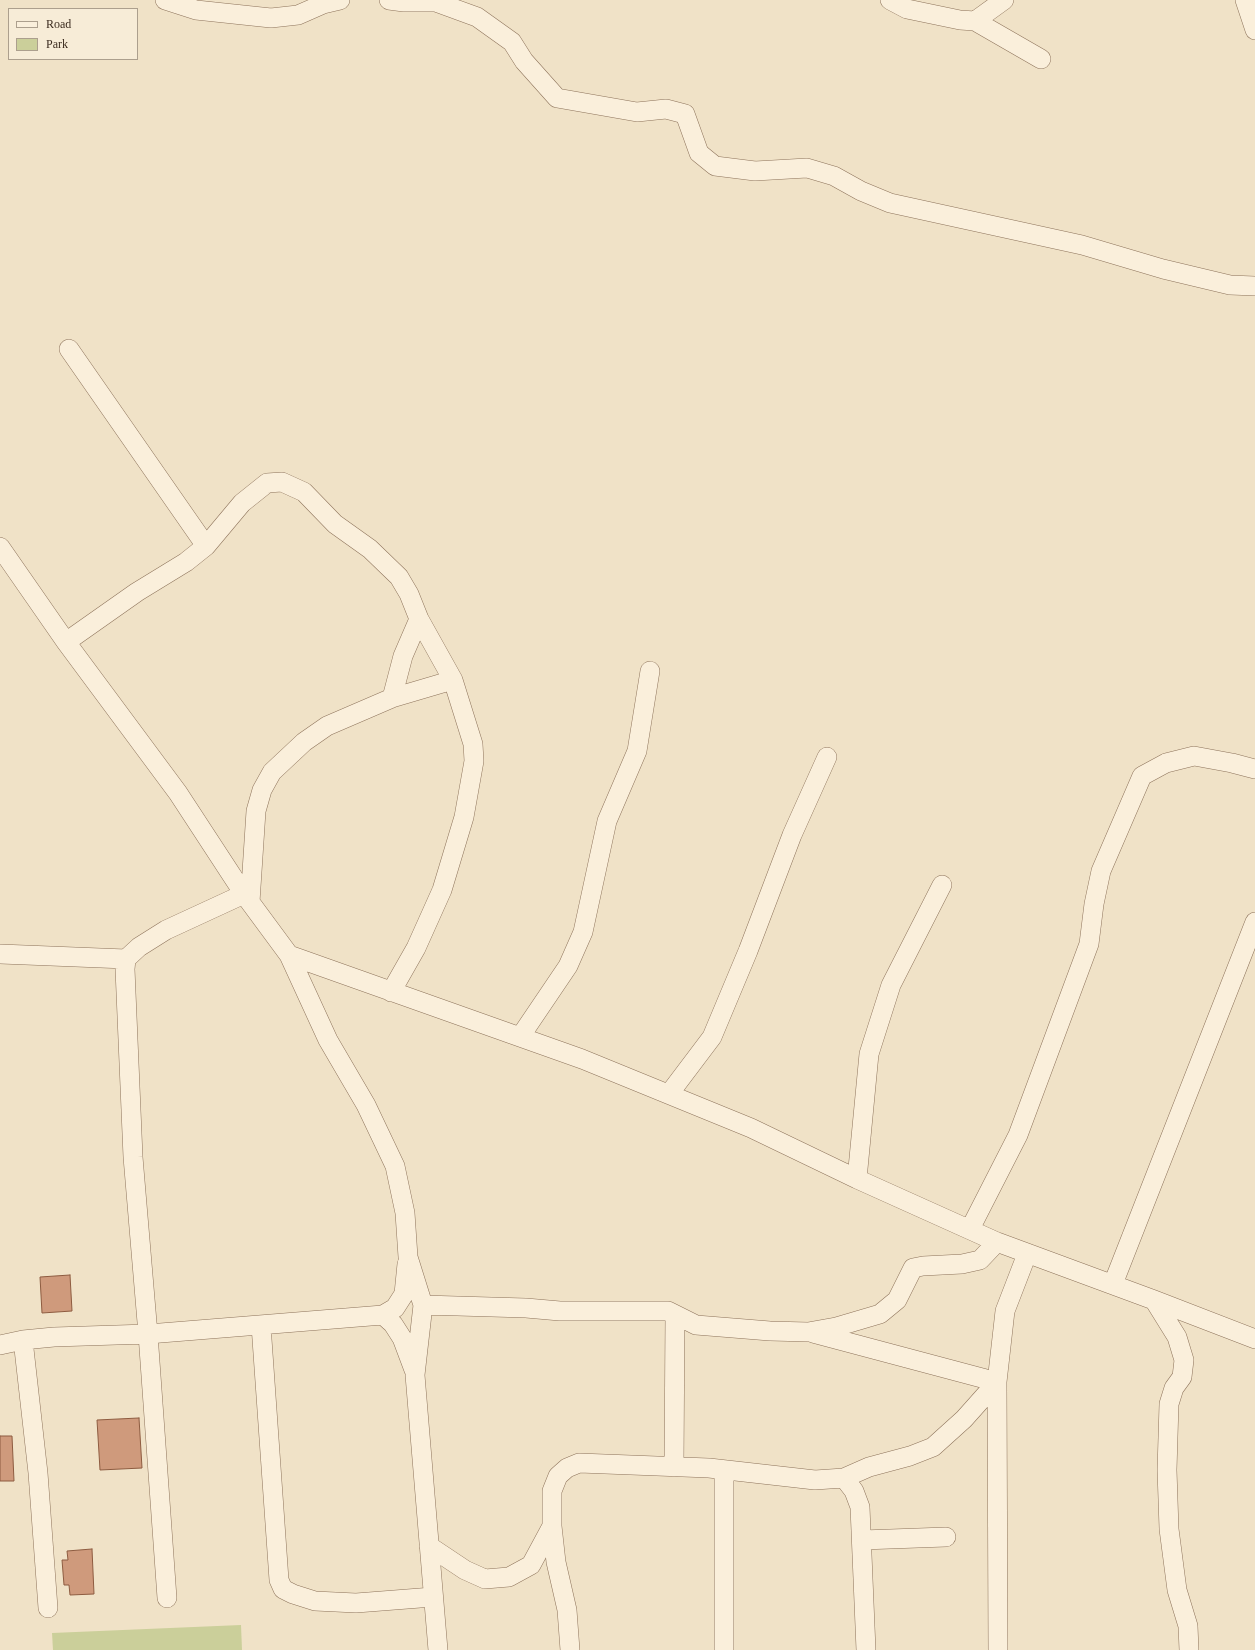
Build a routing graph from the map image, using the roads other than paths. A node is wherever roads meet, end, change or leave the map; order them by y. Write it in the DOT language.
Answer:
graph roads {
  1 [pos="165,0"];
  2 [pos="340,0"];
  3 [pos="389,0"];
  4 [pos="890,0"];
  5 [pos="1004,0"];
  6 [pos="1245,0"];
  7 [pos="436,1"];
  8 [pos="299,8"];
  9 [pos="974,21"];
  10 [pos="1255,30"];
  11 [pos="1041,59"];
  12 [pos="1255,286"];
  13 [pos="69,349"];
  14 [pos="206,546"];
  15 [pos="0,547"];
  16 [pos="419,619"];
  17 [pos="66,642"];
  18 [pos="650,671"];
  19 [pos="453,680"];
  20 [pos="392,698"];
  21 [pos="827,757"];
  22 [pos="1255,769"];
  23 [pos="942,885"];
  24 [pos="247,898"];
  25 [pos="1255,922"];
  26 [pos="0,954"];
  27 [pos="289,955"];
  28 [pos="126,959"];
  29 [pos="391,992"];
  30 [pos="520,1037"];
  31 [pos="669,1094"];
  32 [pos="857,1179"];
  33 [pos="970,1229"];
  34 [pos="997,1242"];
  35 [pos="1027,1254"];
  36 [pos="408,1257"];
  37 [pos="1113,1284"];
  38 [pos="1154,1300"];
  39 [pos="423,1305"];
  40 [pos="383,1315"];
  41 [pos="676,1315"];
  42 [pos="262,1325"];
  43 [pos="808,1332"];
  44 [pos="148,1334"];
  45 [pos="1254,1336"];
  46 [pos="23,1340"];
  47 [pos="0,1345"];
  48 [pos="415,1375"];
  49 [pos="997,1382"];
  50 [pos="674,1467"];
  51 [pos="724,1470"];
  52 [pos="844,1478"];
  53 [pos="552,1526"];
  54 [pos="946,1537"];
  55 [pos="862,1540"];
  56 [pos="429,1546"];
  57 [pos="433,1597"];
  58 [pos="167,1598"];
  59 [pos="48,1608"];
  60 [pos="438,1650"];
  61 [pos="570,1650"];
  62 [pos="724,1650"];
  63 [pos="866,1650"];
  64 [pos="998,1650"];
  65 [pos="1189,1650"];
  1 -- 8 [label="street"];
  2 -- 8 [label="street"];
  3 -- 7 [label="street"];
  4 -- 9 [label="street"];
  5 -- 9 [label="street"];
  6 -- 10 [label="street"];
  7 -- 12 [label="street"];
  9 -- 11 [label="street"];
  13 -- 14 [label="street"];
  14 -- 16 [label="street"];
  14 -- 17 [label="street"];
  15 -- 17 [label="street"];
  16 -- 19 [label="street"];
  16 -- 20 [label="street"];
  17 -- 24 [label="street"];
  18 -- 30 [label="street"];
  19 -- 20 [label="street"];
  19 -- 29 [label="street"];
  20 -- 24 [label="street"];
  21 -- 31 [label="street"];
  22 -- 33 [label="street"];
  23 -- 32 [label="street"];
  24 -- 27 [label="street"];
  24 -- 28 [label="street"];
  25 -- 37 [label="street"];
  26 -- 28 [label="street"];
  27 -- 29 [label="street"];
  27 -- 36 [label="street"];
  28 -- 44 [label="street"];
  29 -- 30 [label="street"];
  30 -- 31 [label="street"];
  31 -- 32 [label="street"];
  32 -- 33 [label="street"];
  33 -- 34 [label="street"];
  34 -- 35 [label="street"];
  34 -- 43 [label="street"];
  35 -- 37 [label="street"];
  35 -- 49 [label="street"];
  36 -- 39 [label="street"];
  36 -- 40 [label="street"];
  37 -- 38 [label="street"];
  38 -- 45 [label="street"];
  38 -- 65 [label="street"];
  39 -- 41 [label="street"];
  39 -- 48 [label="street"];
  40 -- 42 [label="street"];
  40 -- 48 [label="street"];
  41 -- 43 [label="street"];
  41 -- 50 [label="street"];
  42 -- 44 [label="street"];
  42 -- 57 [label="street"];
  43 -- 49 [label="street"];
  44 -- 46 [label="street"];
  44 -- 58 [label="street"];
  46 -- 47 [label="street"];
  46 -- 59 [label="street"];
  48 -- 56 [label="street"];
  49 -- 52 [label="street"];
  49 -- 64 [label="street"];
  50 -- 51 [label="street"];
  50 -- 53 [label="street"];
  51 -- 52 [label="street"];
  51 -- 62 [label="street"];
  52 -- 55 [label="street"];
  53 -- 56 [label="street"];
  53 -- 61 [label="street"];
  54 -- 55 [label="street"];
  55 -- 63 [label="street"];
  56 -- 57 [label="street"];
  57 -- 60 [label="street"];
}
